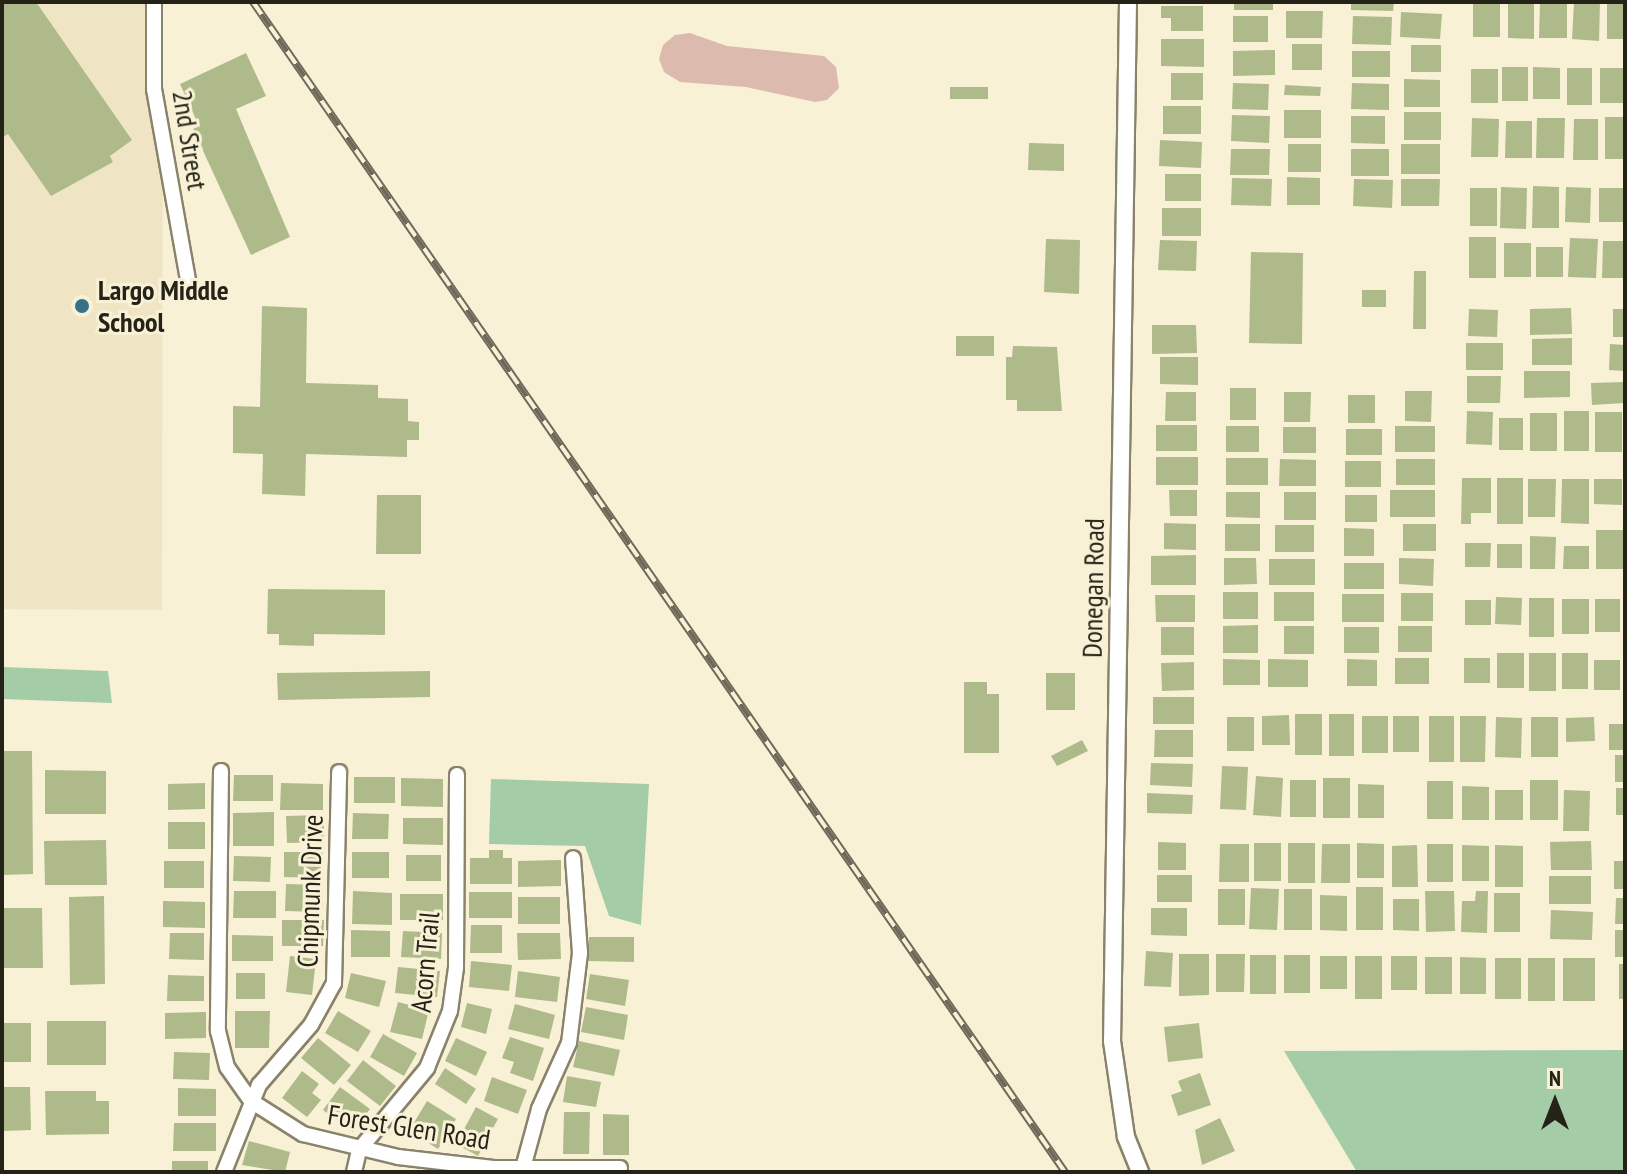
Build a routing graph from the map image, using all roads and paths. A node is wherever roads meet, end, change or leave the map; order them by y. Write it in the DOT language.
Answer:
graph roads {
  1 [pos="154,2"];
  2 [pos="1128,2"];
  3 [pos="189,285"];
  4 [pos="221,771"];
  5 [pos="339,772"];
  6 [pos="457,775"];
  7 [pos="573,858"];
  8 [pos="251,1101"];
  9 [pos="359,1150"];
  10 [pos="523,1168"];
  11 [pos="620,1168"];
  12 [pos="224,1172"];
  13 [pos="354,1172"];
  14 [pos="1140,1172"];
  1 -- 3 [label="street, 2nd Street"];
  2 -- 14 [label="street, Donegan Road"];
  4 -- 8 [label="street, Forest Glen Road"];
  5 -- 8 [label="street, Chipmunk Drive"];
  6 -- 9 [label="street, Acorn Trail"];
  7 -- 10 [label="street"];
  8 -- 9 [label="street, Forest Glen Road"];
  8 -- 12 [label="street, Chipmunk Drive"];
  9 -- 10 [label="street, Forest Glen Road"];
  9 -- 13 [label="street, Acorn Trail"];
  10 -- 11 [label="street, Forest Glen Road"];
}
